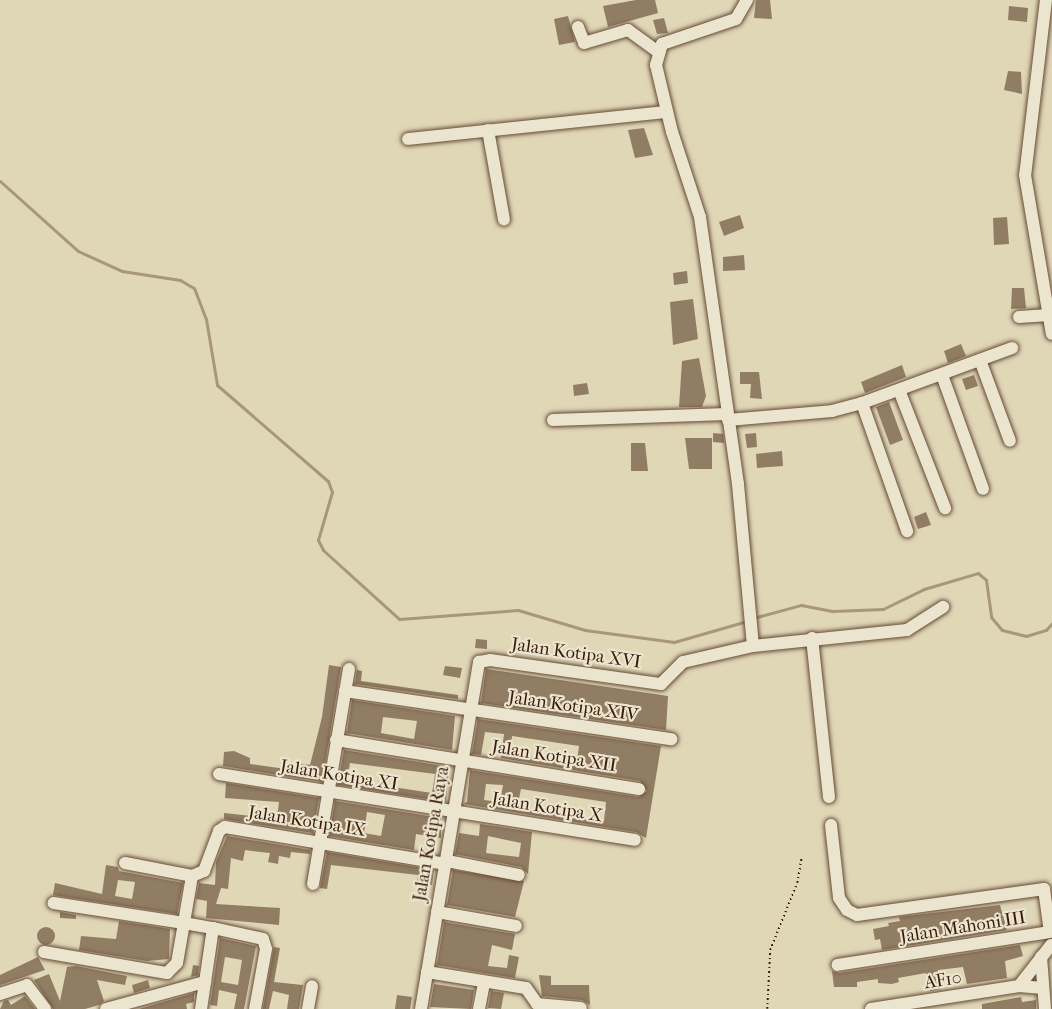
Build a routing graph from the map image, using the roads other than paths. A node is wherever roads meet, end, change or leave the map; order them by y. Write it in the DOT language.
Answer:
graph roads {
  1 [pos="747,0"];
  2 [pos="1046,0"];
  3 [pos="578,27"];
  4 [pos="658,52"];
  5 [pos="667,112"];
  6 [pos="488,130"];
  7 [pos="408,139"];
  8 [pos="504,220"];
  9 [pos="1049,315"];
  10 [pos="1019,317"];
  11 [pos="1052,333"];
  12 [pos="1012,348"];
  13 [pos="980,360"];
  14 [pos="942,375"];
  15 [pos="899,390"];
  16 [pos="862,403"];
  17 [pos="728,417"];
  18 [pos="553,420"];
  19 [pos="1010,441"];
  20 [pos="983,489"];
  21 [pos="945,508"];
  22 [pos="907,531"];
  23 [pos="943,607"];
  24 [pos="812,638"];
  25 [pos="753,646"];
  26 [pos="477,666"];
  27 [pos="349,669"];
  28 [pos="345,691"];
  29 [pos="470,711"];
  30 [pos="671,739"];
  31 [pos="336,740"];
  32 [pos="463,761"];
  33 [pos="219,774"];
  34 [pos="639,789"];
  35 [pos="327,792"];
  36 [pos="829,797"];
  37 [pos="454,812"];
  38 [pos="831,825"];
  39 [pos="319,840"];
  40 [pos="635,840"];
  41 [pos="446,862"];
  42 [pos="125,863"];
  43 [pos="519,875"];
  44 [pos="192,876"];
  45 [pos="313,884"];
  46 [pos="1048,893"];
  47 [pos="54,903"];
  48 [pos="437,912"];
  49 [pos="184,923"];
  50 [pos="516,926"];
  51 [pos="213,928"];
  52 [pos="1050,932"];
  53 [pos="1052,945"];
  54 [pos="44,952"];
  55 [pos="1041,957"];
  56 [pos="838,965"];
  57 [pos="427,972"];
  58 [pos="205,982"];
  59 [pos="484,983"];
  60 [pos="312,986"];
  61 [pos="1019,986"];
  62 [pos="0,994"];
  63 [pos="1046,999"];
  64 [pos="581,1008"];
  65 [pos="45,1009"];
  66 [pos="105,1009"];
  67 [pos="201,1009"];
  68 [pos="255,1009"];
  69 [pos="308,1009"];
  70 [pos="421,1009"];
  71 [pos="479,1009"];
  72 [pos="871,1009"];
  1 -- 4 [label="street"];
  2 -- 9 [label="street"];
  3 -- 4 [label="street"];
  4 -- 5 [label="street"];
  5 -- 6 [label="street"];
  5 -- 17 [label="street"];
  6 -- 7 [label="street"];
  6 -- 8 [label="street"];
  9 -- 10 [label="street"];
  9 -- 11 [label="street"];
  12 -- 13 [label="street"];
  13 -- 14 [label="street"];
  13 -- 19 [label="street"];
  14 -- 15 [label="street"];
  14 -- 20 [label="street"];
  15 -- 16 [label="street"];
  15 -- 21 [label="street"];
  16 -- 17 [label="street"];
  16 -- 22 [label="street"];
  17 -- 18 [label="street"];
  17 -- 25 [label="street"];
  23 -- 24 [label="street"];
  24 -- 25 [label="street"];
  24 -- 36 [label="street"];
  25 -- 26 [label="street, Jalan Kotipa XVI"];
  26 -- 29 [label="street, Jalan Kotipa Raya"];
  27 -- 28 [label="street"];
  28 -- 29 [label="street, Jalan Kotipa XIV"];
  28 -- 31 [label="street"];
  29 -- 30 [label="street, Jalan Kotipa XIV"];
  29 -- 32 [label="street, Jalan Kotipa Raya"];
  31 -- 32 [label="street, Jalan Kotipa XII"];
  31 -- 35 [label="street"];
  32 -- 34 [label="street, Jalan Kotipa XII"];
  32 -- 37 [label="street, Jalan Kotipa Raya"];
  33 -- 35 [label="street, Jalan Kotipa XI"];
  35 -- 37 [label="street, Jalan Kotipa XI"];
  35 -- 39 [label="street"];
  37 -- 40 [label="street, Jalan Kotipa X"];
  37 -- 41 [label="street, Jalan Kotipa Raya"];
  38 -- 46 [label="street"];
  39 -- 41 [label="street, Jalan Kotipa IX"];
  39 -- 44 [label="street, Jalan Kotipa IX"];
  39 -- 45 [label="street"];
  41 -- 43 [label="street, Jalan Kotipa IX"];
  41 -- 48 [label="street, Jalan Kotipa Raya"];
  42 -- 44 [label="street"];
  44 -- 49 [label="street"];
  46 -- 52 [label="street, Jalan Mahoni III"];
  47 -- 49 [label="street"];
  48 -- 50 [label="street"];
  48 -- 57 [label="street, Jalan Kotipa Raya"];
  49 -- 51 [label="street"];
  49 -- 54 [label="street"];
  51 -- 58 [label="street"];
  51 -- 68 [label="street"];
  52 -- 53 [label="street"];
  52 -- 56 [label="street, Jalan Mahoni III"];
  53 -- 55 [label="street"];
  55 -- 61 [label="street"];
  55 -- 63 [label="street"];
  57 -- 59 [label="street"];
  57 -- 70 [label="street, Jalan Kotipa Raya"];
  58 -- 66 [label="street"];
  58 -- 67 [label="street"];
  59 -- 64 [label="street"];
  59 -- 71 [label="street"];
  60 -- 69 [label="street"];
  61 -- 63 [label="street, AF10"];
  61 -- 72 [label="street, AF10"];
  62 -- 65 [label="street"];
}
